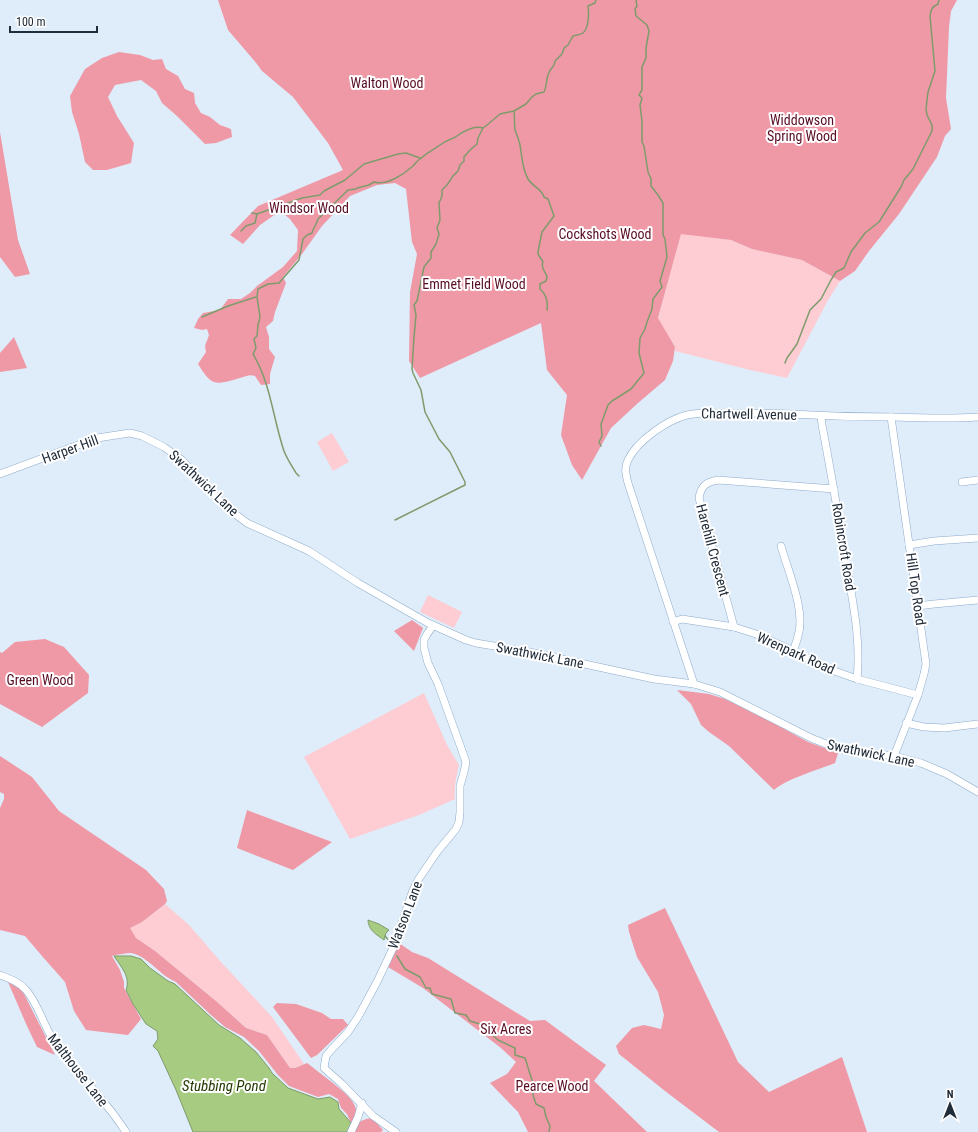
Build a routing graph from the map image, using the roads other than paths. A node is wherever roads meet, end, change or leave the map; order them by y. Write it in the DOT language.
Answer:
graph roads {
  1 [pos="821,416"];
  2 [pos="891,417"];
  3 [pos="978,417"];
  4 [pos="142,436"];
  5 [pos="0,474"];
  6 [pos="978,480"];
  7 [pos="962,482"];
  8 [pos="834,489"];
  9 [pos="978,538"];
  10 [pos="909,545"];
  11 [pos="781,546"];
  12 [pos="978,600"];
  13 [pos="918,606"];
  14 [pos="673,622"];
  15 [pos="433,626"];
  16 [pos="734,627"];
  17 [pos="793,651"];
  18 [pos="857,679"];
  19 [pos="694,684"];
  20 [pos="918,695"];
  21 [pos="906,723"];
  22 [pos="978,724"];
  23 [pos="894,756"];
  24 [pos="978,792"];
  25 [pos="0,975"];
  26 [pos="362,1103"];
  27 [pos="373,1116"];
  28 [pos="358,1117"];
  29 [pos="126,1132"];
  30 [pos="351,1132"];
  31 [pos="396,1132"];
  1 -- 2 [label="street, Chartwell Avenue"];
  1 -- 8 [label="street, Robincroft Road"];
  1 -- 14 [label="street, Chartwell Avenue"];
  2 -- 3 [label="street, Chartwell Avenue"];
  2 -- 10 [label="street, Hill Top Road"];
  4 -- 5 [label="street, Harper Hill"];
  4 -- 15 [label="street, Swathwick Lane"];
  6 -- 7 [label="street"];
  8 -- 16 [label="street, Harehill Crescent"];
  8 -- 18 [label="street, Robincroft Road"];
  9 -- 10 [label="street"];
  10 -- 13 [label="street, Hill Top Road"];
  11 -- 17 [label="street"];
  12 -- 13 [label="street"];
  13 -- 20 [label="street, Hill Top Road"];
  14 -- 16 [label="street, Wrenpark Road"];
  14 -- 19 [label="street, Chartwell Avenue"];
  15 -- 19 [label="street, Swathwick Lane"];
  15 -- 26 [label="street, Watson Lane"];
  16 -- 17 [label="street, Wrenpark Road"];
  17 -- 18 [label="street, Wrenpark Road"];
  18 -- 20 [label="street, Wrenpark Road"];
  19 -- 23 [label="street, Swathwick Lane"];
  20 -- 21 [label="street, Hill Top Road"];
  21 -- 22 [label="street"];
  21 -- 23 [label="street, Hill Top Road"];
  23 -- 24 [label="street, Swathwick Lane"];
  25 -- 29 [label="street, Malthouse Lane"];
  26 -- 27 [label="street, Watson Lane"];
  26 -- 28 [label="street"];
  27 -- 28 [label="street"];
  27 -- 31 [label="street, Watson Lane"];
  28 -- 30 [label="street"];
}
